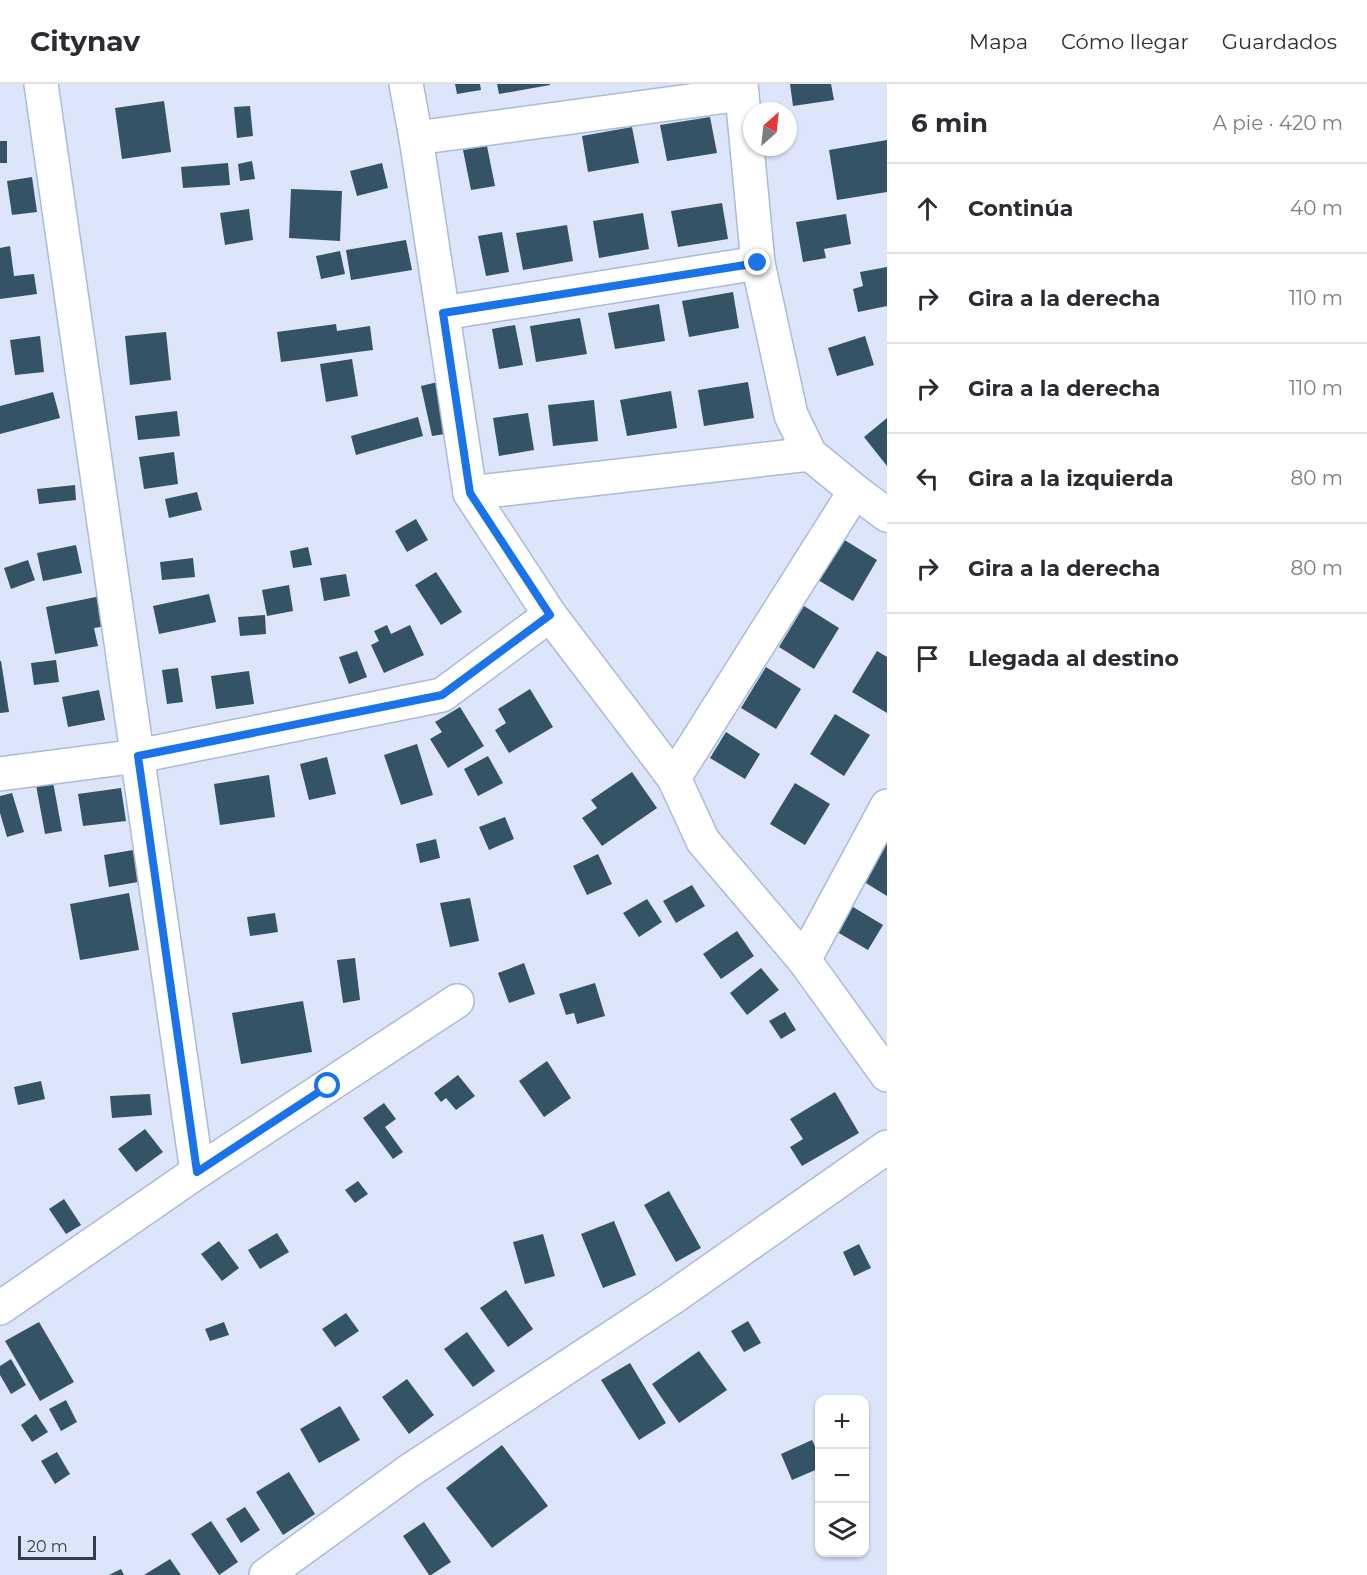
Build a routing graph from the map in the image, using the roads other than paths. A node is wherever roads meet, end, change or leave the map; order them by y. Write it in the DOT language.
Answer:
graph roads {
  1 [pos="41,84"];
  2 [pos="406,84"];
  3 [pos="742,89"];
  4 [pos="416,138"];
  5 [pos="758,263"];
  6 [pos="443,313"];
  7 [pos="810,454"];
  8 [pos="855,491"];
  9 [pos="470,493"];
  10 [pos="887,515"];
  11 [pos="550,615"];
  12 [pos="138,756"];
  13 [pos="0,774"];
  14 [pos="674,778"];
  15 [pos="887,806"];
  16 [pos="804,960"];
  17 [pos="457,1001"];
  18 [pos="887,1075"];
  19 [pos="887,1147"];
  20 [pos="197,1172"];
  21 [pos="0,1308"];
  22 [pos="266,1575"];
  1 -- 12 [label="street"];
  2 -- 4 [label="street"];
  3 -- 4 [label="street"];
  3 -- 5 [label="street"];
  4 -- 6 [label="street"];
  5 -- 6 [label="street"];
  5 -- 7 [label="street"];
  6 -- 9 [label="street"];
  7 -- 8 [label="street"];
  7 -- 9 [label="street"];
  8 -- 10 [label="street"];
  8 -- 14 [label="street"];
  9 -- 11 [label="street"];
  11 -- 12 [label="street"];
  11 -- 14 [label="street"];
  12 -- 13 [label="street"];
  12 -- 20 [label="street"];
  14 -- 16 [label="street"];
  15 -- 16 [label="street"];
  16 -- 18 [label="street"];
  17 -- 20 [label="street"];
  19 -- 22 [label="street"];
  20 -- 21 [label="street"];
}
